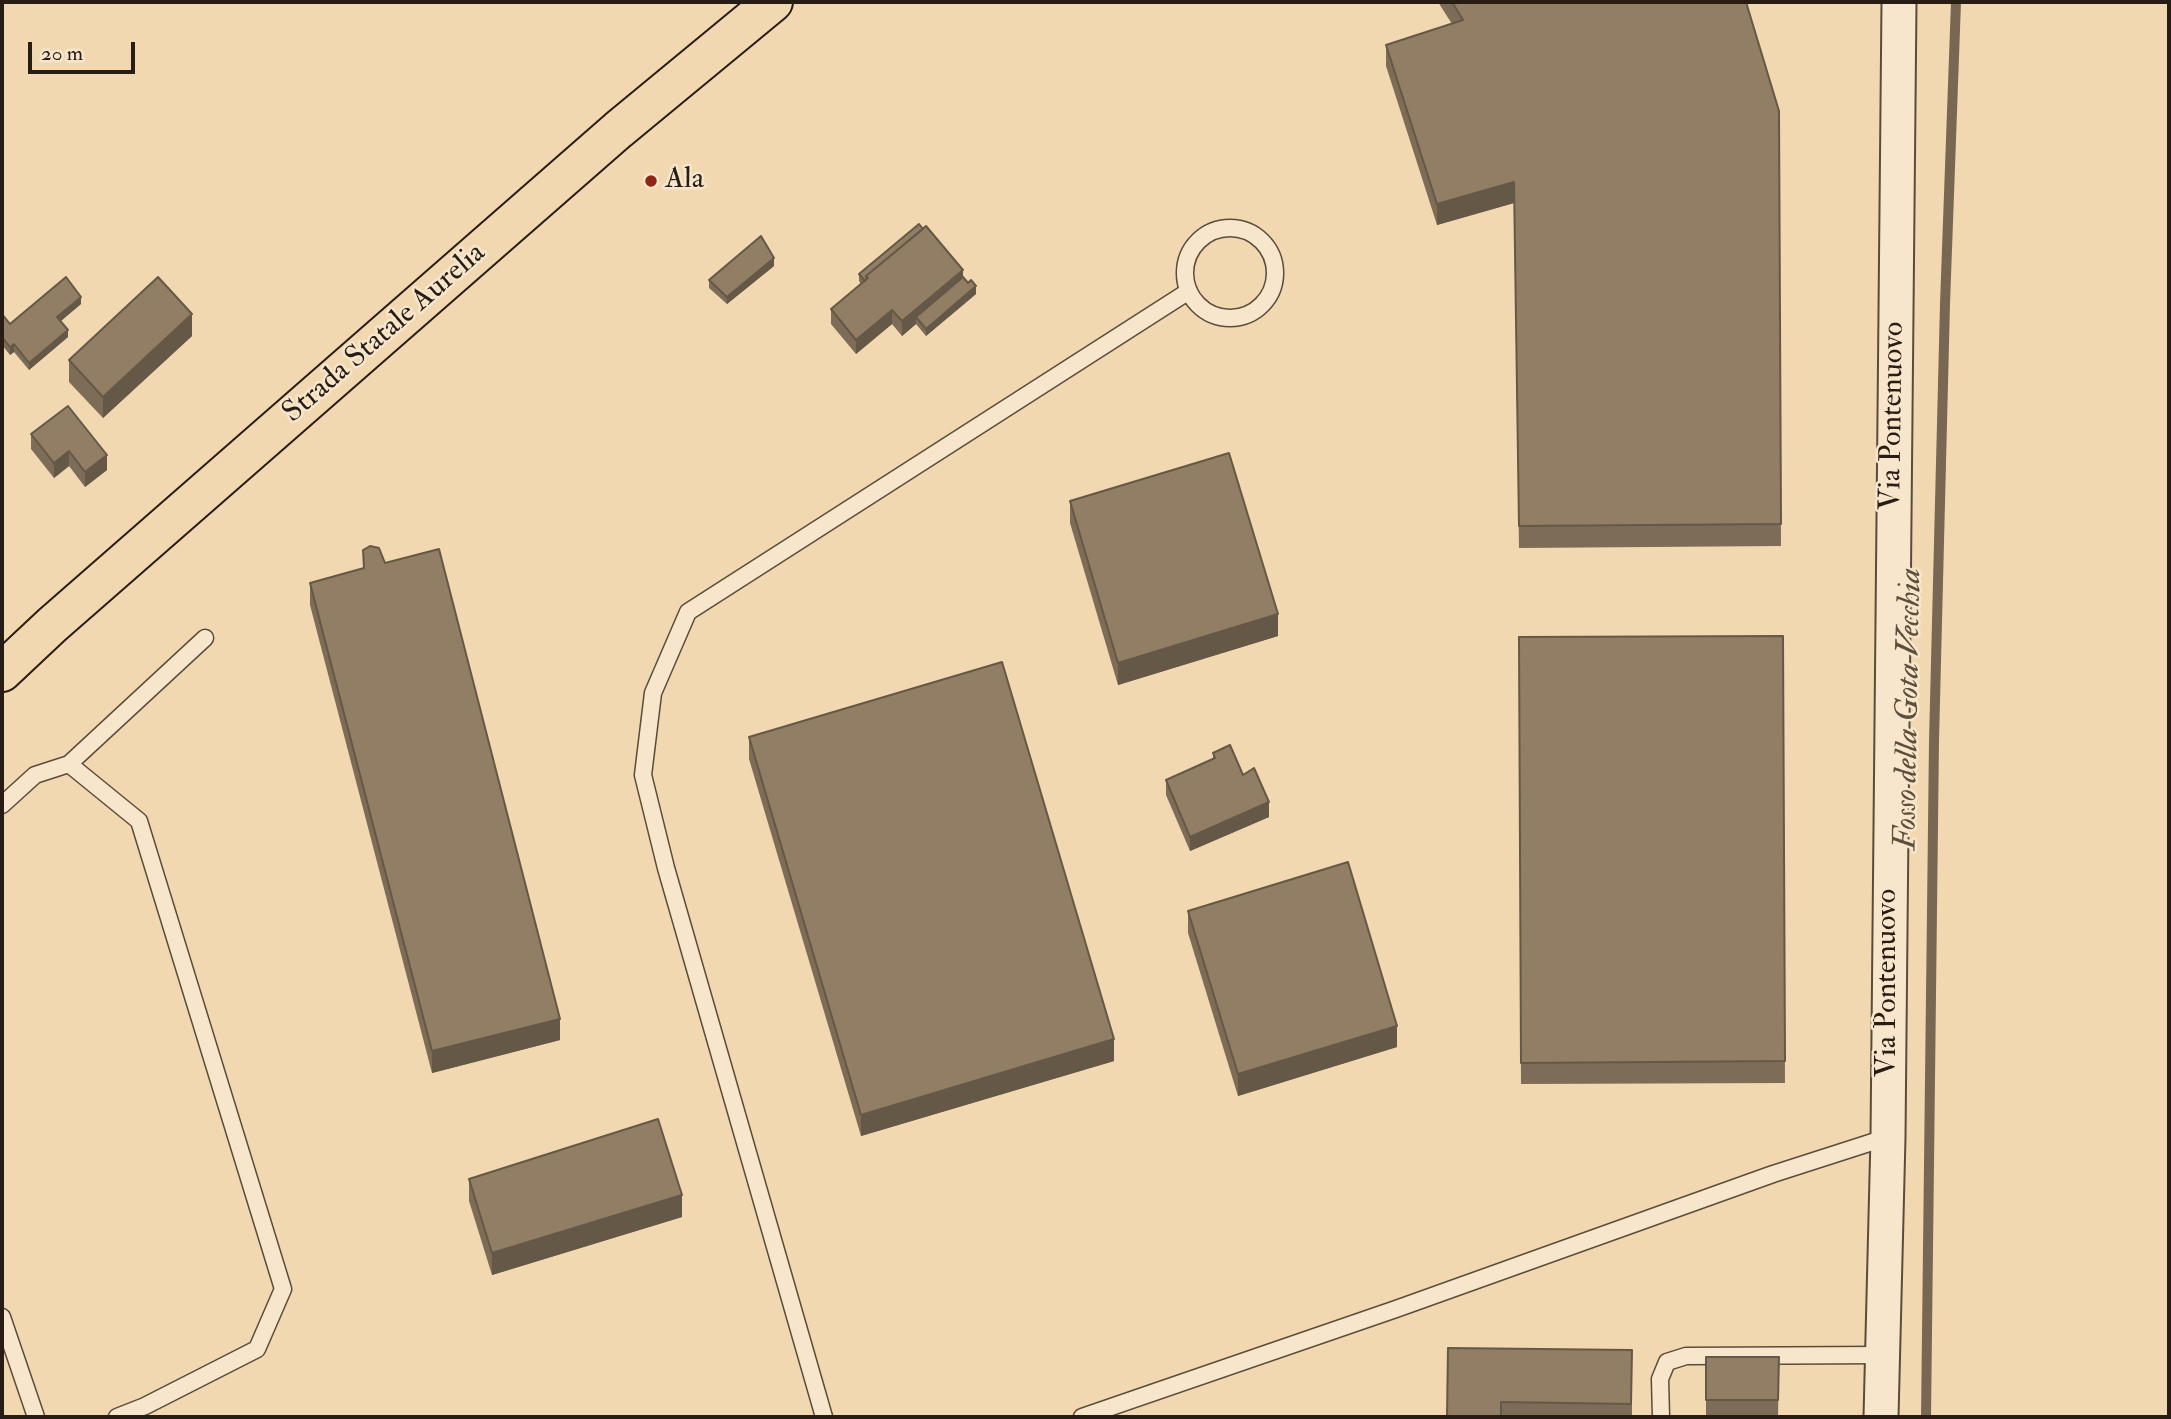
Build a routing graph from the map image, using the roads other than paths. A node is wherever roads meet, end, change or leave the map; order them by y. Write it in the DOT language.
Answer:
graph roads {
  1 [pos="772,2"];
  2 [pos="1899,2"];
  3 [pos="1189,291"];
  4 [pos="205,638"];
  5 [pos="2,672"];
  6 [pos="69,764"];
  7 [pos="2,805"];
  8 [pos="1888,1138"];
  9 [pos="2,1317"];
  10 [pos="1882,1356"];
  11 [pos="1129,1410"];
  12 [pos="147,1412"];
  13 [pos="36,1417"];
  14 [pos="117,1417"];
  15 [pos="824,1417"];
  16 [pos="1082,1417"];
  17 [pos="1661,1417"];
  18 [pos="1881,1417"];
  1 -- 5 [label="main road, Strada Statale Aurelia"];
  2 -- 8 [label="street, Via Pontenuovo"];
  3 -- 3 [label="lane"];
  3 -- 15 [label="lane"];
  4 -- 6 [label="lane"];
  6 -- 7 [label="lane"];
  6 -- 12 [label="lane"];
  8 -- 10 [label="street, Via Pontenuovo"];
  8 -- 11 [label="lane"];
  9 -- 13 [label="lane"];
  10 -- 17 [label="lane"];
  10 -- 18 [label="street, Via Pontenuovo"];
  11 -- 16 [label="lane"];
  12 -- 14 [label="lane"];
}
